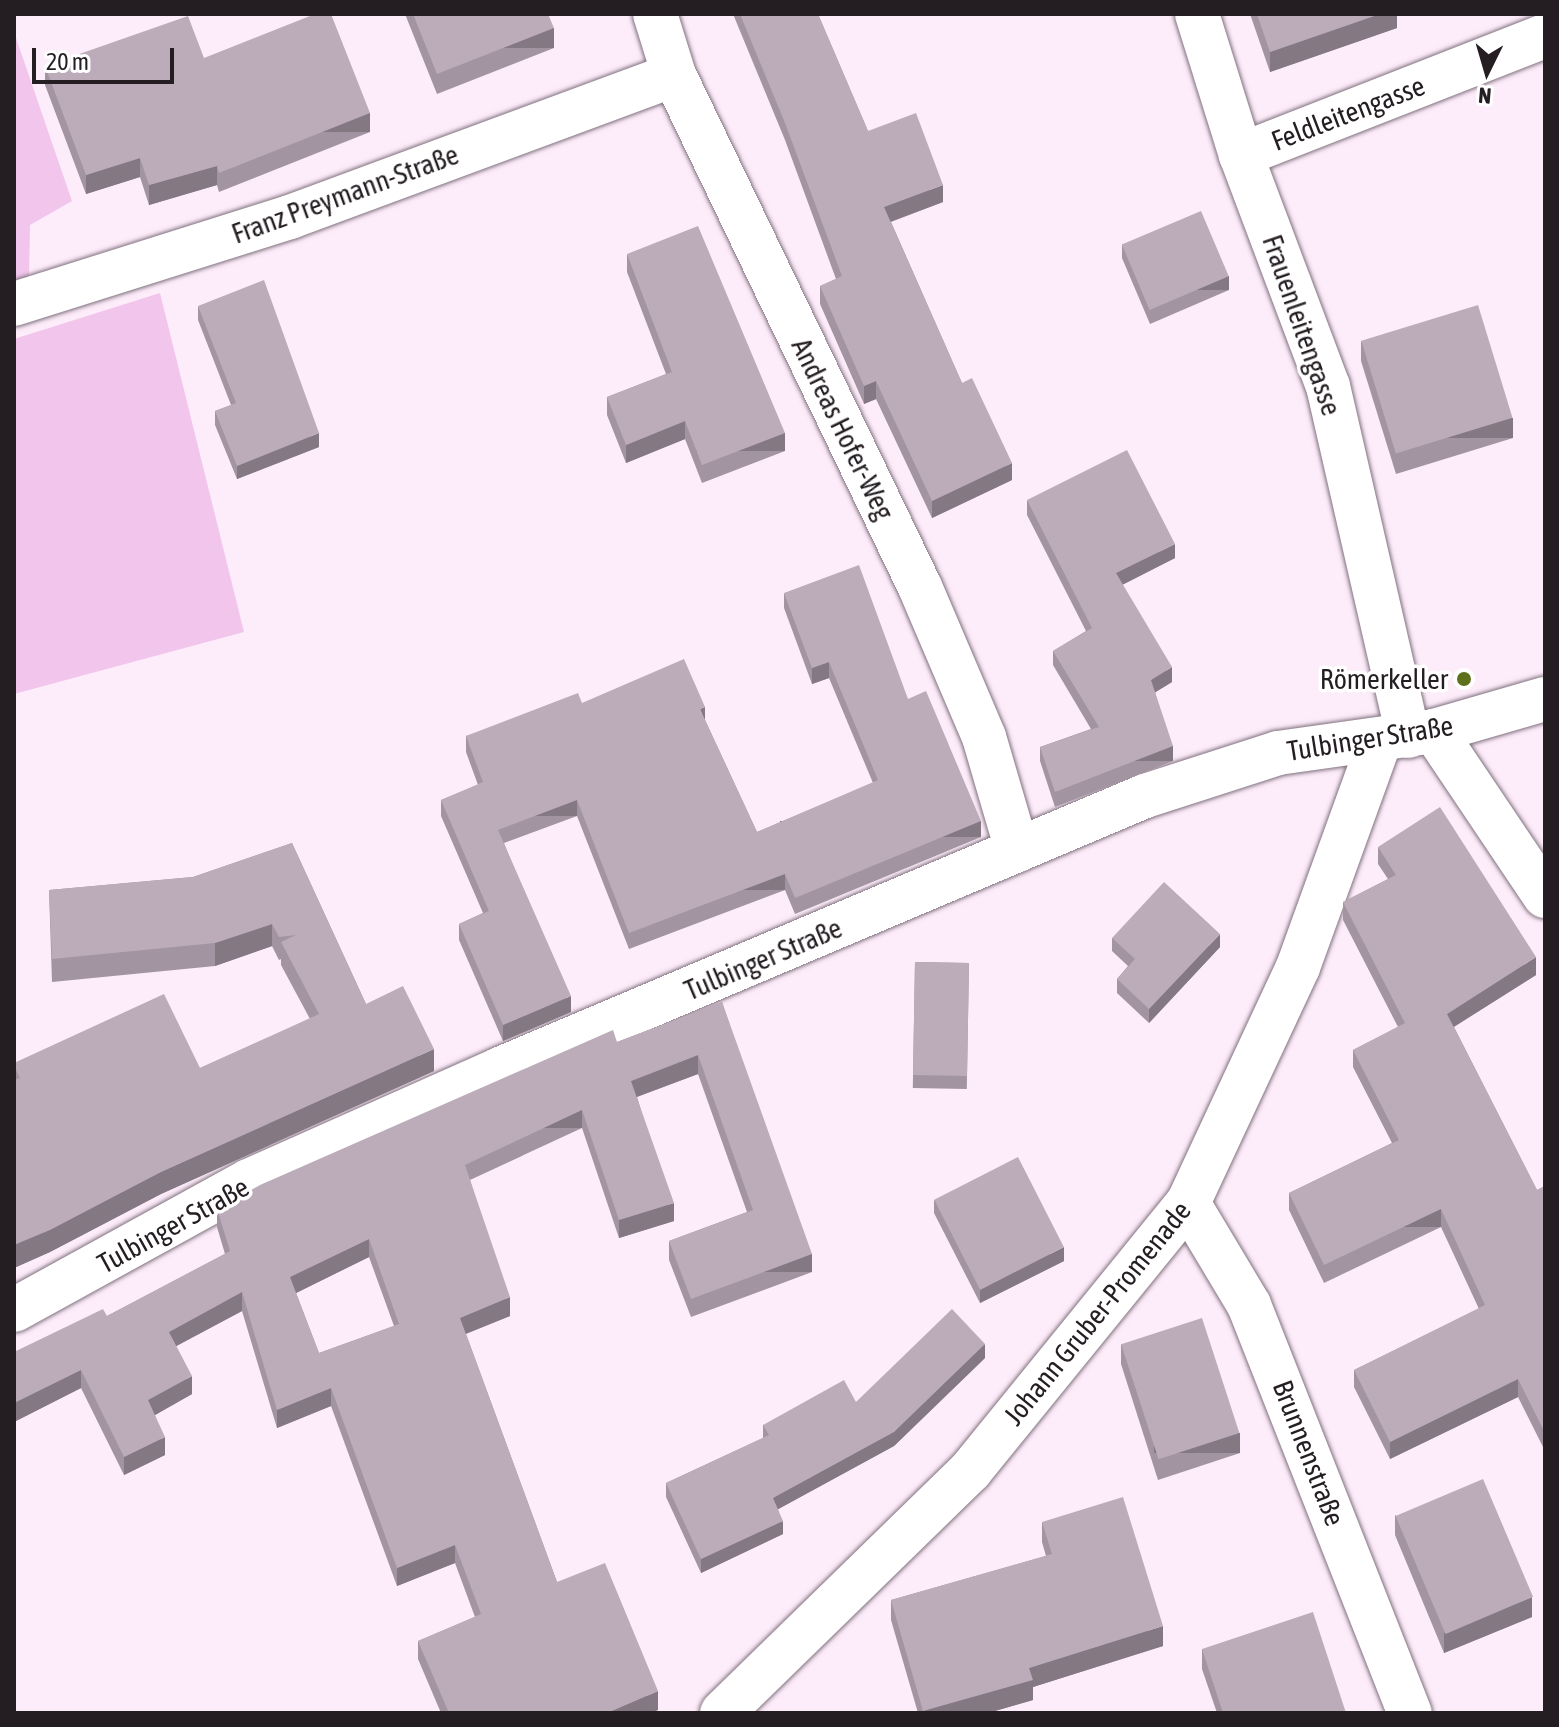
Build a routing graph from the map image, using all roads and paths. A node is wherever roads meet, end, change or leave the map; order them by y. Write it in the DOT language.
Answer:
graph roads {
  1 [pos="655,14"];
  2 [pos="1197,14"];
  3 [pos="1545,36"];
  4 [pos="674,75"];
  5 [pos="1241,155"];
  6 [pos="14,304"];
  7 [pos="1545,699"];
  8 [pos="1407,736"];
  9 [pos="1017,850"];
  10 [pos="1545,896"];
  11 [pos="1188,1203"];
  12 [pos="14,1310"];
  13 [pos="760,1696"];
  14 [pos="722,1713"];
  15 [pos="1410,1713"];
  1 -- 4 [label="street, Andreas Hofer-Weg"];
  2 -- 5 [label="street, Frauenleitengasse"];
  3 -- 5 [label="street, Feldleitengasse"];
  4 -- 6 [label="street, Franz Preymann-Straße"];
  4 -- 9 [label="street, Andreas Hofer-Weg"];
  5 -- 8 [label="street, Frauenleitengasse"];
  7 -- 8 [label="street, Tulbinger Straße"];
  8 -- 9 [label="street, Tulbinger Straße"];
  8 -- 10 [label="street"];
  8 -- 11 [label="street, Johann Gruber-Promenade"];
  9 -- 12 [label="street, Tulbinger Straße"];
  11 -- 13 [label="street, Johann Gruber-Promenade"];
  11 -- 15 [label="street, Brunnenstraße"];
  13 -- 14 [label="street, Johann Gruber-Promenade"];
}
